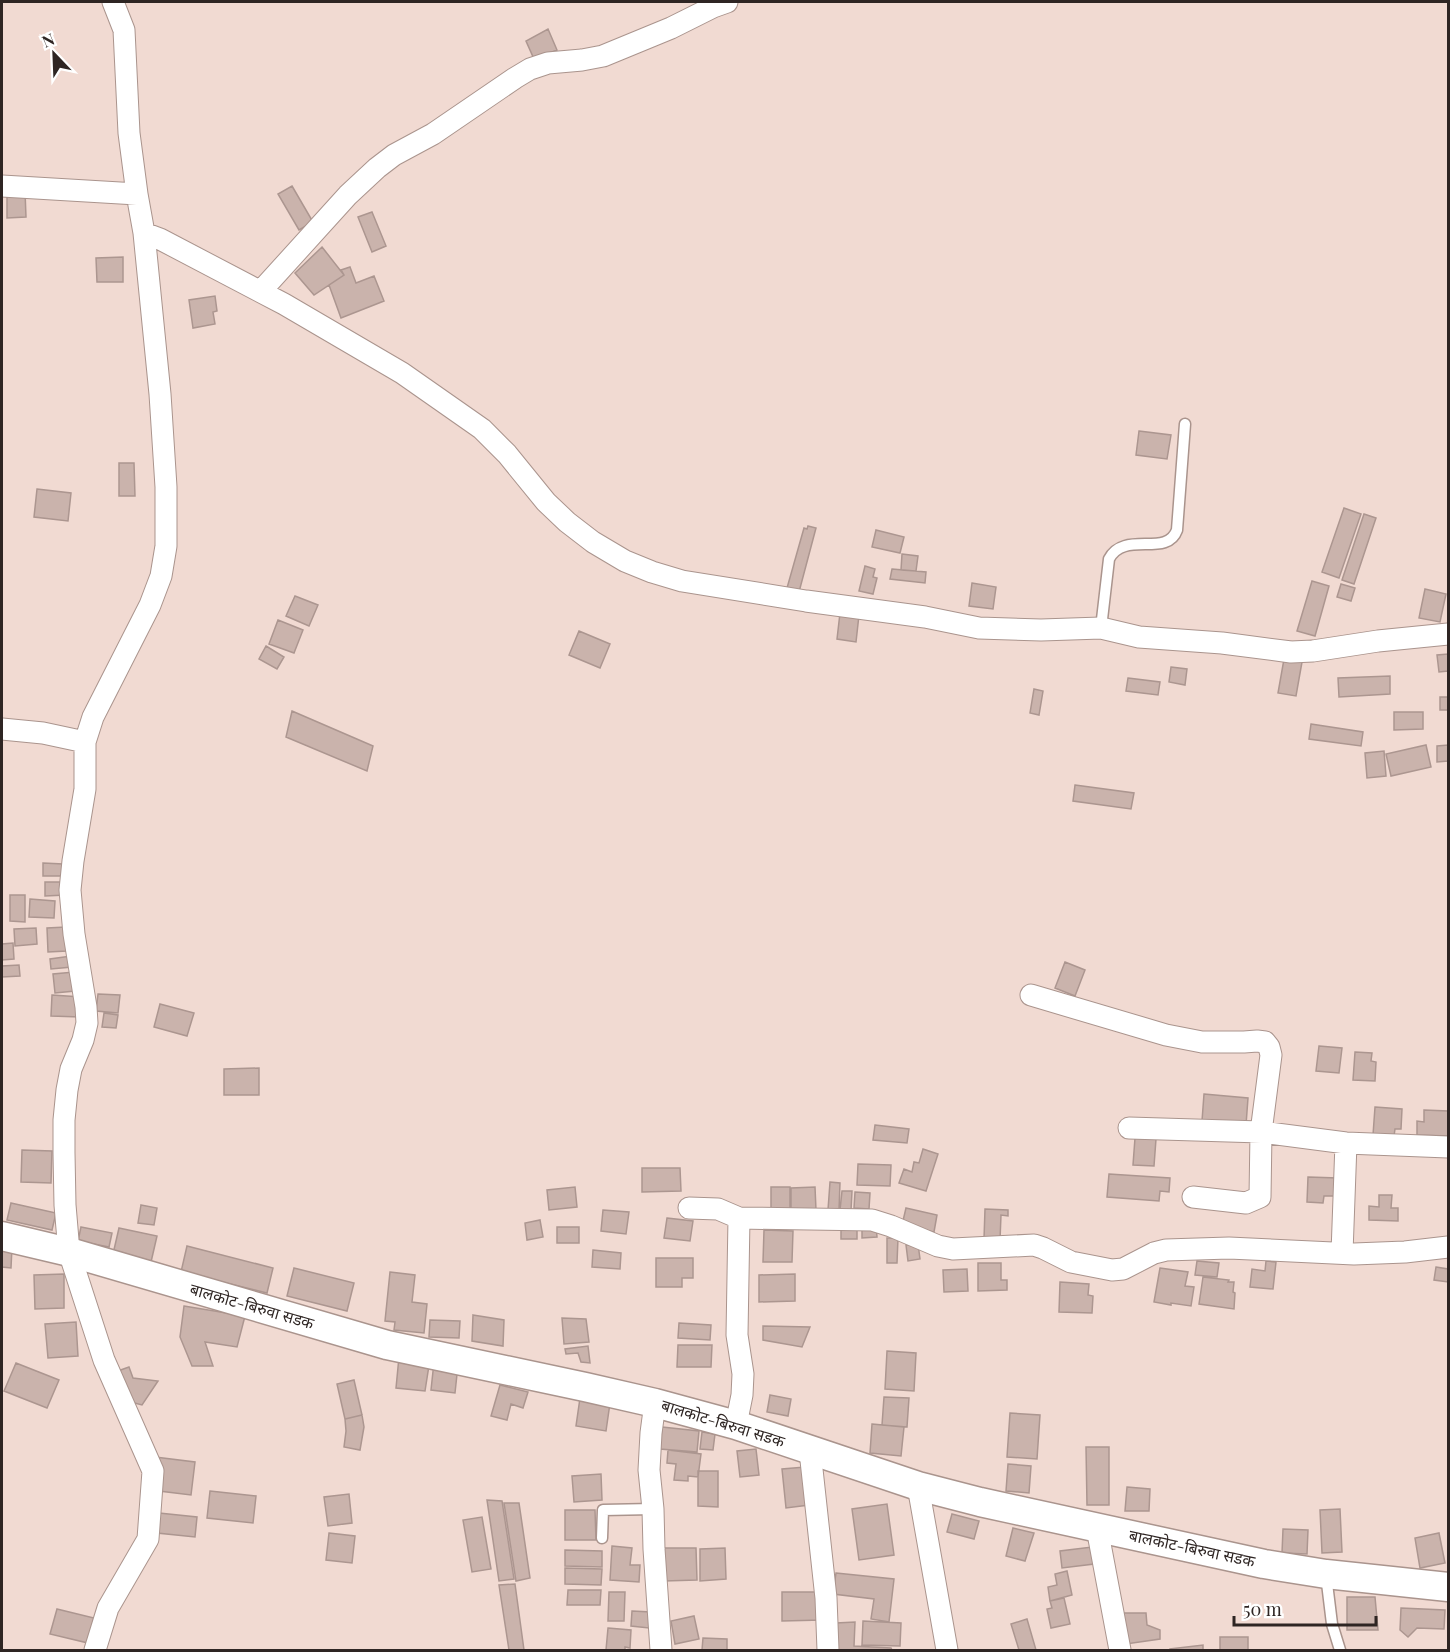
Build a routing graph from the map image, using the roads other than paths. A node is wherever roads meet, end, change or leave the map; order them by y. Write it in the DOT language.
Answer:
graph roads {
  1 [pos="113,2"];
  2 [pos="727,2"];
  3 [pos="2,186"];
  4 [pos="137,194"];
  5 [pos="144,233"];
  6 [pos="261,291"];
  7 [pos="1185,424"];
  8 [pos="1101,628"];
  9 [pos="1449,634"];
  10 [pos="2,729"];
  11 [pos="85,742"];
  12 [pos="1031,995"];
  13 [pos="1129,1128"];
  14 [pos="1261,1132"];
  15 [pos="1346,1143"];
  16 [pos="1449,1147"];
  17 [pos="1193,1197"];
  18 [pos="688,1208"];
  19 [pos="740,1218"];
  20 [pos="2,1236"];
  21 [pos="1449,1247"];
  22 [pos="69,1252"];
  23 [pos="1342,1253"];
  24 [pos="655,1403"];
  25 [pos="736,1425"];
  26 [pos="810,1451"];
  27 [pos="918,1486"];
  28 [pos="653,1509"];
  29 [pos="1097,1528"];
  30 [pos="603,1538"];
  31 [pos="1326,1574"];
  32 [pos="1449,1587"];
  33 [pos="95,1650"];
  34 [pos="661,1650"];
  35 [pos="828,1650"];
  36 [pos="947,1650"];
  37 [pos="1120,1650"];
  38 [pos="1340,1650"];
  1 -- 4 [label="street"];
  2 -- 6 [label="street"];
  3 -- 4 [label="street"];
  4 -- 5 [label="street"];
  5 -- 6 [label="street"];
  5 -- 11 [label="street"];
  6 -- 8 [label="street"];
  7 -- 8 [label="lane"];
  8 -- 9 [label="street"];
  10 -- 11 [label="street"];
  11 -- 22 [label="street"];
  12 -- 14 [label="street"];
  13 -- 14 [label="street"];
  14 -- 15 [label="street"];
  14 -- 17 [label="street"];
  15 -- 16 [label="street"];
  15 -- 23 [label="street"];
  18 -- 19 [label="street"];
  19 -- 23 [label="street"];
  19 -- 25 [label="street"];
  20 -- 22 [label="main road, बालकोट-बिरुवा सडक"];
  21 -- 23 [label="street"];
  22 -- 24 [label="main road, बालकोट-बिरुवा सडक"];
  22 -- 33 [label="street"];
  24 -- 25 [label="main road, बालकोट-बिरुवा सडक"];
  24 -- 28 [label="street"];
  25 -- 26 [label="main road, बालकोट-बिरुवा सडक"];
  26 -- 27 [label="main road, बालकोट-बिरुवा सडक"];
  26 -- 35 [label="street"];
  27 -- 29 [label="main road, बालकोट-बिरुवा सडक"];
  27 -- 36 [label="street"];
  28 -- 30 [label="lane"];
  28 -- 34 [label="street"];
  29 -- 31 [label="main road, बालकोट-बिरुवा सडक"];
  29 -- 37 [label="street"];
  31 -- 32 [label="main road, बालकोट-बिरुवा सडक"];
  31 -- 38 [label="lane"];
}
